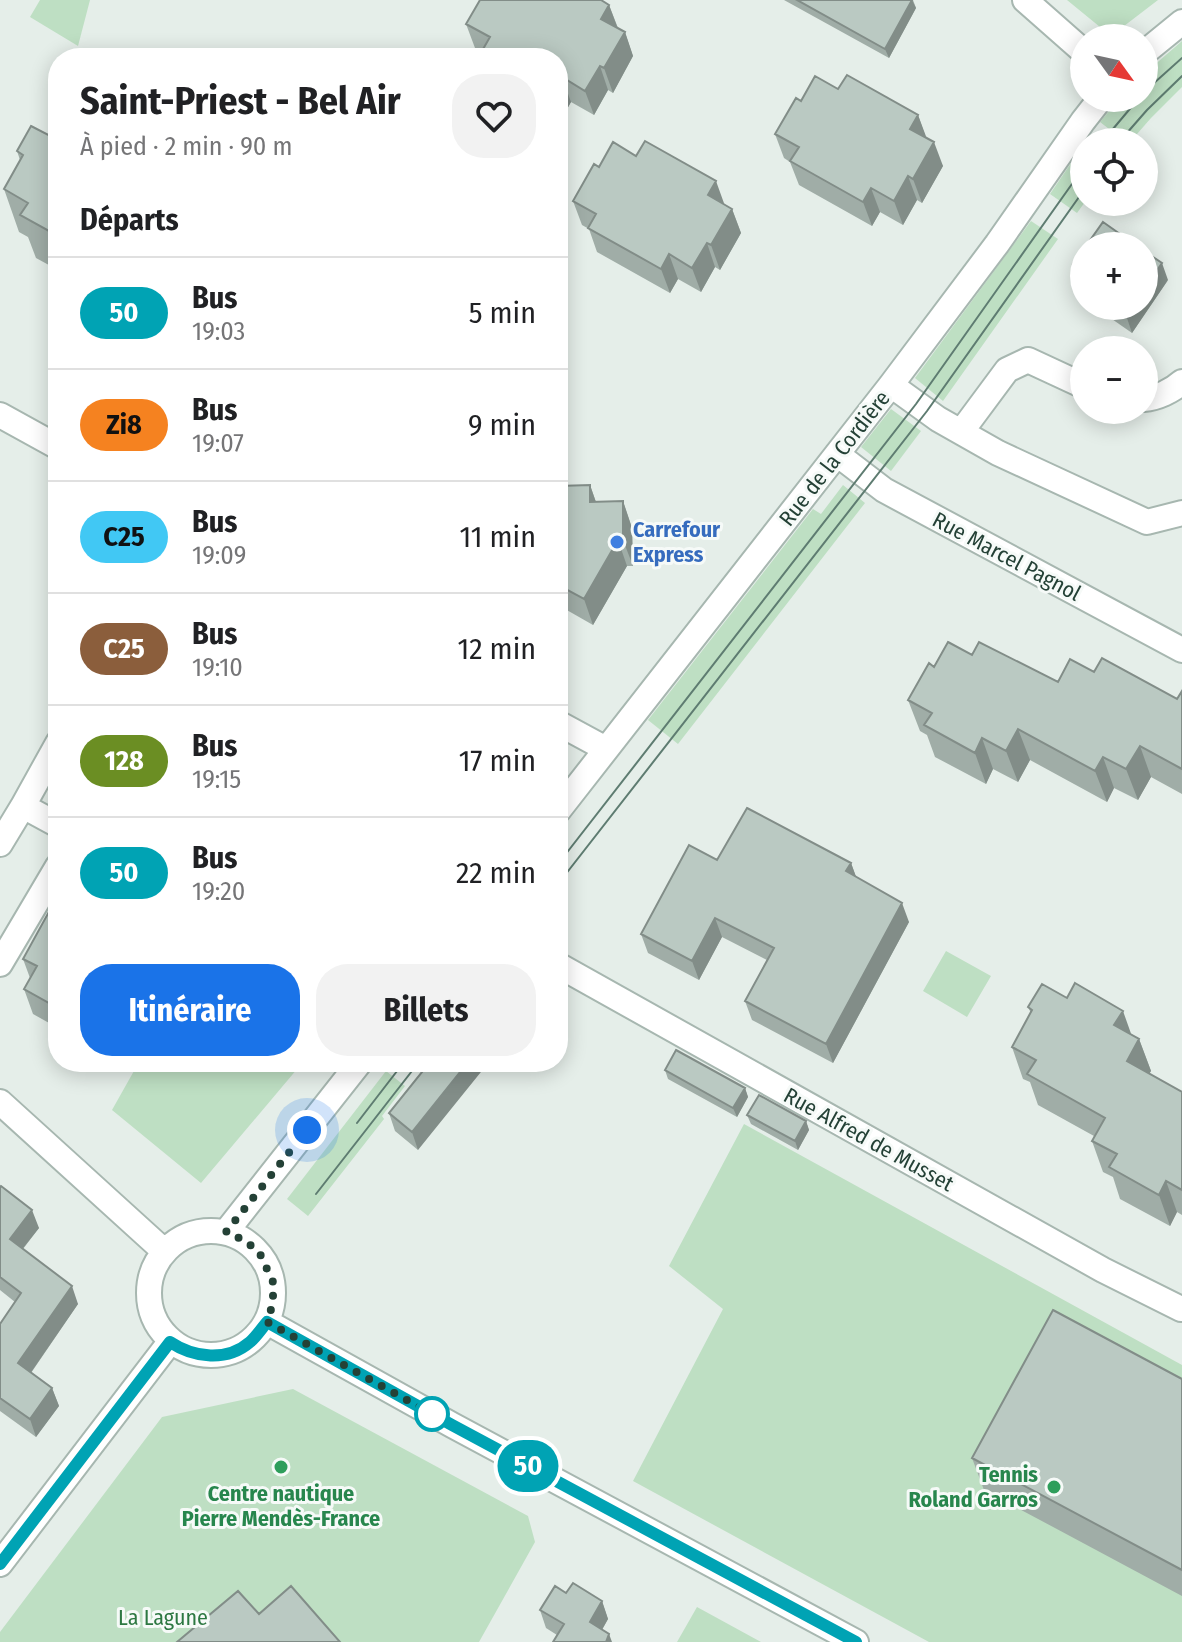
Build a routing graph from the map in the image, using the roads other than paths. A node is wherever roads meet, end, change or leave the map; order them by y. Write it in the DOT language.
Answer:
graph roads {
  1 [pos="1025,0"];
  2 [pos="1182,22"];
  3 [pos="1070,40"];
  4 [pos="1158,42"];
  5 [pos="1090,112"];
  6 [pos="1070,380"];
  7 [pos="1182,382"];
  8 [pos="891,385"];
  9 [pos="1158,395"];
  10 [pos="0,415"];
  11 [pos="961,432"];
  12 [pos="48,441"];
  13 [pos="837,454"];
  14 [pos="1182,513"];
  15 [pos="1182,650"];
  16 [pos="568,728"];
  17 [pos="606,749"];
  18 [pos="48,761"];
  19 [pos="568,798"];
  20 [pos="23,806"];
  21 [pos="48,820"];
  22 [pos="0,844"];
  23 [pos="48,883"];
  24 [pos="0,964"];
  25 [pos="568,971"];
  26 [pos="352,1072"];
  27 [pos="0,1102"];
  28 [pos="226,1232"];
  29 [pos="164,1251"];
  30 [pos="1181,1309"];
  31 [pos="267,1322"];
  32 [pos="170,1342"];
  33 [pos="0,1564"];
  34 [pos="856,1642"];
  1 -- 3 [label="street"];
  2 -- 4 [label="street"];
  5 -- 8 [label="street, Rue de la Cordière"];
  6 -- 11 [label="street"];
  7 -- 9 [label="street"];
  8 -- 11 [label="street"];
  8 -- 13 [label="street, Rue de la Cordière"];
  10 -- 12 [label="street"];
  11 -- 14 [label="street"];
  13 -- 15 [label="street, Rue Marcel Pagnol"];
  13 -- 17 [label="street, Rue de la Cordière"];
  16 -- 17 [label="street"];
  17 -- 19 [label="street, Rue de la Cordière"];
  18 -- 20 [label="street"];
  20 -- 21 [label="street"];
  20 -- 22 [label="street"];
  23 -- 24 [label="street"];
  25 -- 30 [label="street, Rue Alfred de Musset"];
  26 -- 28 [label="street"];
  27 -- 29 [label="street"];
  28 -- 29 [label="street"];
  28 -- 31 [label="street"];
  29 -- 32 [label="street"];
  31 -- 32 [label="street"];
  31 -- 34 [label="street"];
  32 -- 33 [label="street"];
}
